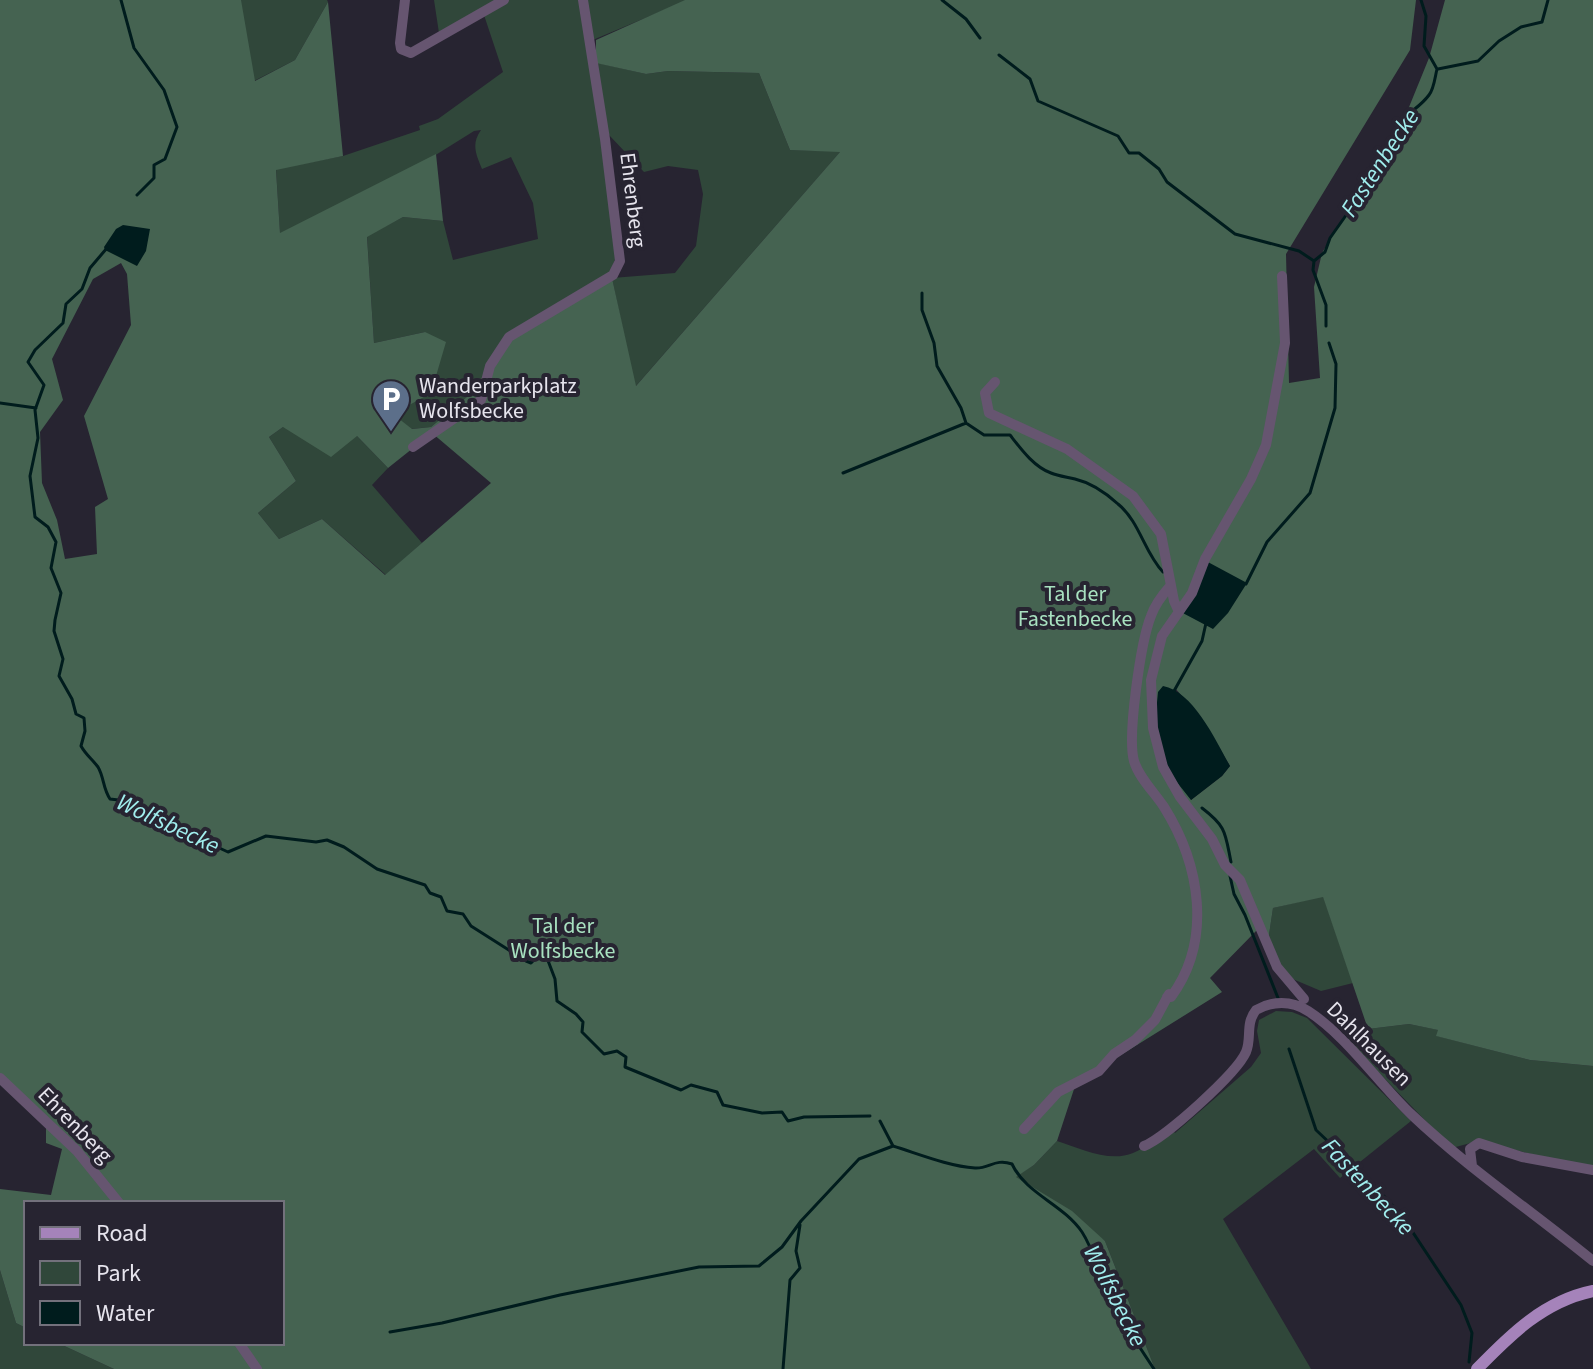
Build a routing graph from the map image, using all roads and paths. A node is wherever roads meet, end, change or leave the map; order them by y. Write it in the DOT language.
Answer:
graph roads {
  1 [pos="405,0"];
  2 [pos="504,0"];
  3 [pos="583,0"];
  4 [pos="1282,276"];
  5 [pos="995,382"];
  6 [pos="413,447"];
  7 [pos="1171,585"];
  8 [pos="1179,612"];
  9 [pos="1304,999"];
  10 [pos="0,1078"];
  11 [pos="1024,1129"];
  12 [pos="1144,1146"];
  13 [pos="1473,1168"];
  14 [pos="1593,1170"];
  15 [pos="117,1201"];
  16 [pos="1593,1261"];
  17 [pos="1593,1291"];
  18 [pos="240,1345"];
  19 [pos="257,1369"];
  20 [pos="1477,1369"];
  1 -- 2 [label="street"];
  3 -- 6 [label="street, Ehrenberg"];
  4 -- 8 [label="street"];
  5 -- 7 [label="street"];
  7 -- 8 [label="street"];
  7 -- 11 [label="street"];
  8 -- 9 [label="street"];
  10 -- 15 [label="street, Ehrenberg"];
  12 -- 13 [label="street, Dahlhausen"];
  13 -- 14 [label="street"];
  13 -- 16 [label="street, Dahlhausen"];
  17 -- 20 [label="main road"];
  18 -- 19 [label="street"];
}
